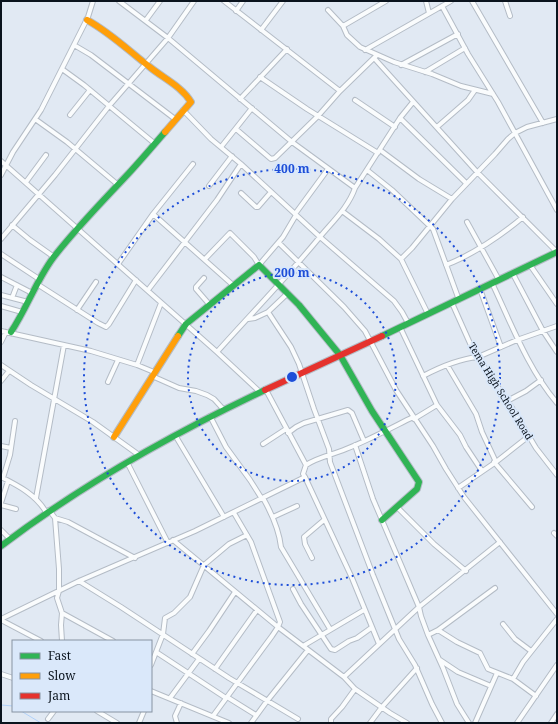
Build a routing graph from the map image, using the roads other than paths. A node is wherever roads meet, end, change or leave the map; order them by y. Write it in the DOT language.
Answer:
graph roads {
  1 [pos="94,1"];
  2 [pos="119,1"];
  3 [pos="160,1"];
  4 [pos="194,1"];
  5 [pos="224,1"];
  6 [pos="243,1"];
  7 [pos="283,1"];
  8 [pos="386,1"];
  9 [pos="426,1"];
  10 [pos="451,1"];
  11 [pos="472,1"];
  12 [pos="505,1"];
  13 [pos="125,2"];
  14 [pos="442,6"];
  15 [pos="236,10"];
  16 [pos="328,10"];
  17 [pos="429,13"];
  18 [pos="510,16"];
  19 [pos="86,20"];
  20 [pos="146,20"];
  21 [pos="343,26"];
  22 [pos="261,30"];
  23 [pos="458,34"];
  24 [pos="168,38"];
  25 [pos="74,45"];
  26 [pos="287,48"];
  27 [pos="465,48"];
  28 [pos="365,50"];
  29 [pos="375,57"];
  30 [pos="146,64"];
  31 [pos="401,64"];
  32 [pos="62,69"];
  33 [pos="426,72"];
  34 [pos="260,77"];
  35 [pos="129,84"];
  36 [pos="90,90"];
  37 [pos="475,90"];
  38 [pos="340,91"];
  39 [pos="493,95"];
  40 [pos="240,99"];
  41 [pos="355,100"];
  42 [pos="413,102"];
  43 [pos="109,106"];
  44 [pos="252,108"];
  45 [pos="184,110"];
  46 [pos="70,115"];
  47 [pos="318,116"];
  48 [pos="400,118"];
  49 [pos="35,119"];
  50 [pos="175,119"];
  51 [pos="557,119"];
  52 [pos="543,123"];
  53 [pos="437,127"];
  54 [pos="395,128"];
  55 [pos="236,129"];
  56 [pos="515,133"];
  57 [pos="292,142"];
  58 [pos="154,144"];
  59 [pos="221,147"];
  60 [pos="75,149"];
  61 [pos="379,152"];
  62 [pos="46,155"];
  63 [pos="232,156"];
  64 [pos="1,161"];
  65 [pos="193,164"];
  66 [pos="241,164"];
  67 [pos="6,166"];
  68 [pos="328,169"];
  69 [pos="367,170"];
  70 [pos="477,172"];
  71 [pos="1,175"];
  72 [pos="26,182"];
  73 [pos="466,183"];
  74 [pos="118,184"];
  75 [pos="209,186"];
  76 [pos="355,188"];
  77 [pos="271,192"];
  78 [pos="241,193"];
  79 [pos="38,194"];
  80 [pos="452,199"];
  81 [pos="556,208"];
  82 [pos="342,211"];
  83 [pos="153,214"];
  84 [pos="296,214"];
  85 [pos="523,217"];
  86 [pos="467,222"];
  87 [pos="12,225"];
  88 [pos="429,226"];
  89 [pos="78,228"];
  90 [pos="320,238"];
  91 [pos="1,239"];
  92 [pos="185,241"];
  93 [pos="279,242"];
  94 [pos="481,246"];
  95 [pos="557,252"];
  96 [pos="1,254"];
  97 [pos="54,257"];
  98 [pos="206,259"];
  99 [pos="401,259"];
  100 [pos="299,262"];
  101 [pos="118,264"];
  102 [pos="259,264"];
  103 [pos="446,265"];
  104 [pos="530,265"];
  105 [pos="513,274"];
  106 [pos="1,277"];
  107 [pos="204,278"];
  108 [pos="136,280"];
  109 [pos="499,280"];
  110 [pos="38,282"];
  111 [pos="96,282"];
  112 [pos="492,283"];
  113 [pos="278,284"];
  114 [pos="17,285"];
  115 [pos="234,286"];
  116 [pos="148,290"];
  117 [pos="480,290"];
  118 [pos="32,293"];
  119 [pos="288,293"];
  120 [pos="1,295"];
  121 [pos="12,298"];
  122 [pos="459,300"];
  123 [pos="28,302"];
  124 [pos="162,303"];
  125 [pos="452,303"];
  126 [pos="209,304"];
  127 [pos="557,304"];
  128 [pos="1,306"];
  129 [pos="77,310"];
  130 [pos="22,312"];
  131 [pos="268,312"];
  132 [pos="428,314"];
  133 [pos="248,319"];
  134 [pos="408,323"];
  135 [pos="186,324"];
  136 [pos="557,326"];
  137 [pos="400,327"];
  138 [pos="543,331"];
  139 [pos="6,332"];
  140 [pos="517,340"];
  141 [pos="371,341"];
  142 [pos="1,342"];
  143 [pos="64,345"];
  144 [pos="501,346"];
  145 [pos="217,352"];
  146 [pos="557,352"];
  147 [pos="340,355"];
  148 [pos="478,357"];
  149 [pos="118,360"];
  150 [pos="1,365"];
  151 [pos="137,365"];
  152 [pos="447,365"];
  153 [pos="9,371"];
  154 [pos="302,373"];
  155 [pos="153,374"];
  156 [pos="423,376"];
  157 [pos="541,380"];
  158 [pos="1,381"];
  159 [pos="108,382"];
  160 [pos="264,391"];
  161 [pos="55,398"];
  162 [pos="507,401"];
  163 [pos="557,403"];
  164 [pos="437,405"];
  165 [pos="224,410"];
  166 [pos="210,416"];
  167 [pos="413,418"];
  168 [pos="318,420"];
  169 [pos="15,421"];
  170 [pos="287,431"];
  171 [pos="385,431"];
  172 [pos="175,435"];
  173 [pos="528,436"];
  174 [pos="114,437"];
  175 [pos="364,441"];
  176 [pos="263,444"];
  177 [pos="354,445"];
  178 [pos="1,446"];
  179 [pos="11,448"];
  180 [pos="330,454"];
  181 [pos="139,455"];
  182 [pos="128,462"];
  183 [pos="495,462"];
  184 [pos="306,465"];
  185 [pos="482,471"];
  186 [pos="557,474"];
  187 [pos="305,477"];
  188 [pos="4,479"];
  189 [pos="458,488"];
  190 [pos="36,498"];
  191 [pos="263,498"];
  192 [pos="1,504"];
  193 [pos="297,506"];
  194 [pos="397,507"];
  195 [pos="532,507"];
  196 [pos="16,509"];
  197 [pos="48,511"];
  198 [pos="234,513"];
  199 [pos="224,517"];
  200 [pos="273,517"];
  201 [pos="55,518"];
  202 [pos="324,520"];
  203 [pos="382,520"];
  204 [pos="1,530"];
  205 [pos="247,535"];
  206 [pos="10,539"];
  207 [pos="174,540"];
  208 [pos="500,542"];
  209 [pos="168,543"];
  210 [pos="1,546"];
  211 [pos="135,558"];
  212 [pos="312,558"];
  213 [pos="204,565"];
  214 [pos="466,571"];
  215 [pos="79,581"];
  216 [pos="495,588"];
  217 [pos="293,589"];
  218 [pos="59,591"];
  219 [pos="236,592"];
  220 [pos="419,607"];
  221 [pos="257,610"];
  222 [pos="364,610"];
  223 [pos="62,613"];
  224 [pos="557,614"];
  225 [pos="557,619"];
  226 [pos="1,620"];
  227 [pos="503,624"];
  228 [pos="278,626"];
  229 [pos="371,628"];
  230 [pos="396,628"];
  231 [pos="330,629"];
  232 [pos="438,630"];
  233 [pos="163,634"];
  234 [pos="321,635"];
  235 [pos="428,635"];
  236 [pos="39,640"];
  237 [pos="62,640"];
  238 [pos="111,640"];
  239 [pos="378,644"];
  240 [pos="303,646"];
  241 [pos="308,650"];
  242 [pos="531,651"];
  243 [pos="156,652"];
  244 [pos="192,654"];
  245 [pos="199,659"];
  246 [pos="439,660"];
  247 [pos="152,662"];
  248 [pos="557,665"];
  249 [pos="417,668"];
  250 [pos="216,669"];
  251 [pos="188,673"];
  252 [pos="497,673"];
  253 [pos="1,674"];
  254 [pos="344,677"];
  255 [pos="12,678"];
  256 [pos="513,679"];
  257 [pos="238,683"];
  258 [pos="491,686"];
  259 [pos="355,689"];
  260 [pos="152,693"];
  261 [pos="536,696"];
  262 [pos="170,698"];
  263 [pos="227,698"];
  264 [pos="267,701"];
  265 [pos="181,703"];
  266 [pos="382,707"];
  267 [pos="53,712"];
  268 [pos="99,712"];
  269 [pos="144,712"];
  270 [pos="557,714"];
  271 [pos="256,715"];
  272 [pos="213,716"];
  273 [pos="48,719"];
  274 [pos="298,719"];
  275 [pos="519,722"];
  276 [pos="117,723"];
  277 [pos="139,723"];
  278 [pos="177,723"];
  279 [pos="229,723"];
  280 [pos="251,723"];
  281 [pos="331,723"];
  282 [pos="370,723"];
  283 [pos="407,723"];
  284 [pos="442,723"];
  285 [pos="469,723"];
  286 [pos="475,723"];
  287 [pos="551,723"];
  1 -- 19 [label="street"];
  2 -- 13 [label="street"];
  3 -- 20 [label="street"];
  4 -- 24 [label="street"];
  5 -- 15 [label="street"];
  6 -- 15 [label="street"];
  7 -- 22 [label="street"];
  8 -- 21 [label="street"];
  9 -- 17 [label="street"];
  10 -- 14 [label="street"];
  11 -- 52 [label="street"];
  12 -- 18 [label="street"];
  13 -- 20 [label="street"];
  14 -- 17 [label="street"];
  14 -- 23 [label="street"];
  15 -- 22 [label="street"];
  16 -- 21 [label="street"];
  17 -- 28 [label="street"];
  19 -- 25 [label="street"];
  19 -- 30 [label="street"];
  20 -- 24 [label="street"];
  21 -- 28 [label="street"];
  22 -- 26 [label="street"];
  23 -- 27 [label="street"];
  23 -- 31 [label="street"];
  24 -- 30 [label="street"];
  24 -- 40 [label="street"];
  25 -- 32 [label="street"];
  25 -- 35 [label="street"];
  26 -- 34 [label="street"];
  26 -- 38 [label="street"];
  27 -- 33 [label="street"];
  27 -- 39 [label="street"];
  28 -- 29 [label="street"];
  29 -- 31 [label="street"];
  29 -- 38 [label="street"];
  29 -- 42 [label="street"];
  30 -- 35 [label="street"];
  30 -- 45 [label="street"];
  31 -- 33 [label="street"];
  32 -- 36 [label="street"];
  32 -- 49 [label="street"];
  33 -- 37 [label="street"];
  34 -- 40 [label="street"];
  34 -- 47 [label="street"];
  35 -- 43 [label="street"];
  35 -- 50 [label="street"];
  36 -- 43 [label="street"];
  36 -- 46 [label="street"];
  37 -- 39 [label="street"];
  37 -- 53 [label="street"];
  38 -- 47 [label="street"];
  39 -- 56 [label="street"];
  40 -- 44 [label="street"];
  41 -- 54 [label="street"];
  42 -- 48 [label="street"];
  42 -- 53 [label="street"];
  43 -- 58 [label="street"];
  43 -- 60 [label="street"];
  44 -- 55 [label="street"];
  44 -- 57 [label="street"];
  45 -- 50 [label="street"];
  45 -- 59 [label="street"];
  47 -- 57 [label="street"];
  47 -- 61 [label="street"];
  48 -- 54 [label="street"];
  48 -- 73 [label="street"];
  49 -- 60 [label="street"];
  49 -- 67 [label="street"];
  50 -- 58 [label="street"];
  51 -- 52 [label="street"];
  52 -- 56 [label="street"];
  53 -- 70 [label="street"];
  54 -- 61 [label="street"];
  55 -- 57 [label="street"];
  55 -- 59 [label="street"];
  56 -- 70 [label="street"];
  56 -- 81 [label="street"];
  57 -- 68 [label="street"];
  58 -- 74 [label="street"];
  59 -- 63 [label="street"];
  60 -- 74 [label="street"];
  60 -- 79 [label="street"];
  61 -- 69 [label="street"];
  61 -- 80 [label="street"];
  62 -- 72 [label="street"];
  63 -- 66 [label="street"];
  63 -- 75 [label="street"];
  64 -- 67 [label="street"];
  65 -- 83 [label="street"];
  66 -- 77 [label="street"];
  66 -- 92 [label="street"];
  67 -- 71 [label="street"];
  67 -- 72 [label="street"];
  68 -- 76 [label="street"];
  68 -- 84 [label="street"];
  69 -- 76 [label="street"];
  69 -- 88 [label="street"];
  70 -- 73 [label="street"];
  70 -- 85 [label="street"];
  72 -- 79 [label="street"];
  73 -- 80 [label="street"];
  74 -- 89 [label="street"];
  76 -- 82 [label="street"];
  77 -- 78 [label="street"];
  77 -- 84 [label="street"];
  79 -- 87 [label="street"];
  79 -- 89 [label="street"];
  80 -- 88 [label="street"];
  82 -- 90 [label="street"];
  82 -- 99 [label="street"];
  83 -- 92 [label="street"];
  83 -- 101 [label="street"];
  84 -- 90 [label="street"];
  84 -- 93 [label="street"];
  85 -- 94 [label="street"];
  85 -- 95 [label="street"];
  86 -- 94 [label="street"];
  87 -- 91 [label="street"];
  87 -- 97 [label="street"];
  88 -- 99 [label="street"];
  88 -- 103 [label="street"];
  89 -- 97 [label="street"];
  89 -- 101 [label="street"];
  90 -- 100 [label="street"];
  90 -- 134 [label="street"];
  92 -- 98 [label="street"];
  92 -- 116 [label="street"];
  93 -- 100 [label="street"];
  93 -- 102 [label="street"];
  94 -- 103 [label="street"];
  94 -- 109 [label="street"];
  95 -- 104 [label="street"];
  96 -- 110 [label="street"];
  97 -- 110 [label="street"];
  98 -- 102 [label="street"];
  98 -- 115 [label="street"];
  99 -- 132 [label="street"];
  100 -- 113 [label="street"];
  100 -- 141 [label="street"];
  101 -- 108 [label="street"];
  102 -- 113 [label="street"];
  102 -- 115 [label="street"];
  103 -- 122 [label="street"];
  104 -- 105 [label="street"];
  104 -- 127 [label="street"];
  105 -- 109 [label="street"];
  105 -- 138 [label="street"];
  106 -- 114 [label="street"];
  107 -- 126 [label="street"];
  108 -- 116 [label="street"];
  108 -- 129 [label="street"];
  109 -- 112 [label="street"];
  110 -- 118 [label="street"];
  110 -- 129 [label="street"];
  111 -- 129 [label="street"];
  112 -- 117 [label="street"];
  112 -- 140 [label="street"];
  113 -- 119 [label="street"];
  113 -- 133 [label="street"];
  114 -- 118 [label="street"];
  114 -- 121 [label="street"];
  115 -- 126 [label="street"];
  116 -- 124 [label="street"];
  117 -- 122 [label="street"];
  117 -- 144 [label="street"];
  118 -- 123 [label="street"];
  119 -- 131 [label="street"];
  119 -- 147 [label="street"];
  120 -- 121 [label="street"];
  121 -- 123 [label="street"];
  122 -- 125 [label="street"];
  123 -- 130 [label="street"];
  124 -- 135 [label="street"];
  124 -- 151 [label="street"];
  125 -- 132 [label="street"];
  125 -- 148 [label="street, Tema High School Road"];
  126 -- 135 [label="street"];
  128 -- 130 [label="street"];
  130 -- 139 [label="street"];
  131 -- 133 [label="street"];
  131 -- 154 [label="street"];
  132 -- 134 [label="street"];
  133 -- 145 [label="street"];
  134 -- 137 [label="street"];
  135 -- 145 [label="street"];
  135 -- 155 [label="street"];
  136 -- 138 [label="street"];
  137 -- 141 [label="street"];
  137 -- 156 [label="street"];
  138 -- 140 [label="street"];
  138 -- 146 [label="street"];
  139 -- 142 [label="street"];
  139 -- 143 [label="street"];
  140 -- 144 [label="street"];
  140 -- 157 [label="street"];
  141 -- 147 [label="street"];
  141 -- 167 [label="street"];
  143 -- 149 [label="street"];
  143 -- 161 [label="street"];
  144 -- 148 [label="street"];
  145 -- 160 [label="street"];
  147 -- 154 [label="street"];
  147 -- 171 [label="street"];
  148 -- 152 [label="street"];
  148 -- 162 [label="street, Tema High School Road"];
  149 -- 151 [label="street"];
  149 -- 159 [label="street"];
  150 -- 153 [label="street"];
  151 -- 155 [label="street"];
  152 -- 156 [label="street"];
  152 -- 183 [label="street"];
  153 -- 158 [label="street"];
  153 -- 161 [label="street"];
  154 -- 160 [label="street"];
  154 -- 168 [label="street"];
  155 -- 165 [label="street"];
  155 -- 174 [label="street"];
  156 -- 164 [label="street"];
  157 -- 162 [label="street"];
  157 -- 163 [label="street"];
  160 -- 165 [label="street"];
  160 -- 170 [label="street"];
  161 -- 174 [label="street"];
  161 -- 190 [label="street"];
  162 -- 173 [label="street, Tema High School Road"];
  164 -- 167 [label="street"];
  164 -- 185 [label="street"];
  165 -- 166 [label="street"];
  166 -- 172 [label="street"];
  166 -- 191 [label="street"];
  167 -- 171 [label="street"];
  167 -- 189 [label="street"];
  168 -- 170 [label="street"];
  168 -- 175 [label="street"];
  168 -- 180 [label="street"];
  169 -- 179 [label="street"];
  170 -- 176 [label="street"];
  170 -- 184 [label="street"];
  171 -- 175 [label="street"];
  171 -- 194 [label="street"];
  172 -- 181 [label="street"];
  172 -- 199 [label="street"];
  173 -- 183 [label="street"];
  173 -- 186 [label="street, Tema High School Road"];
  174 -- 181 [label="street"];
  175 -- 177 [label="street"];
  177 -- 180 [label="street"];
  177 -- 203 [label="street"];
  178 -- 179 [label="street"];
  179 -- 188 [label="street"];
  180 -- 184 [label="street"];
  180 -- 230 [label="street"];
  181 -- 182 [label="street"];
  182 -- 197 [label="street"];
  182 -- 209 [label="street"];
  183 -- 185 [label="street"];
  183 -- 195 [label="street"];
  184 -- 187 [label="street"];
  185 -- 189 [label="street"];
  187 -- 191 [label="street"];
  187 -- 202 [label="street"];
  188 -- 190 [label="street"];
  188 -- 192 [label="street"];
  189 -- 208 [label="street"];
  190 -- 197 [label="street"];
  191 -- 198 [label="street"];
  191 -- 200 [label="street"];
  192 -- 196 [label="street"];
  193 -- 200 [label="street"];
  194 -- 203 [label="street"];
  194 -- 214 [label="street"];
  197 -- 201 [label="street"];
  197 -- 206 [label="street"];
  198 -- 199 [label="street"];
  198 -- 205 [label="street"];
  199 -- 207 [label="street"];
  200 -- 231 [label="street"];
  201 -- 211 [label="street"];
  201 -- 218 [label="street"];
  202 -- 212 [label="street"];
  202 -- 222 [label="street"];
  203 -- 220 [label="street"];
  204 -- 206 [label="street"];
  205 -- 213 [label="street"];
  205 -- 228 [label="street"];
  206 -- 210 [label="street"];
  207 -- 209 [label="street"];
  207 -- 213 [label="street"];
  208 -- 214 [label="street"];
  208 -- 224 [label="street"];
  209 -- 211 [label="street"];
  211 -- 215 [label="street"];
  213 -- 219 [label="street"];
  213 -- 233 [label="street"];
  214 -- 220 [label="street"];
  215 -- 218 [label="street"];
  215 -- 233 [label="street"];
  216 -- 232 [label="street"];
  217 -- 234 [label="street"];
  218 -- 223 [label="street"];
  218 -- 226 [label="street"];
  219 -- 221 [label="street"];
  219 -- 244 [label="street"];
  220 -- 230 [label="street"];
  220 -- 235 [label="street"];
  221 -- 228 [label="street"];
  221 -- 250 [label="street"];
  222 -- 229 [label="street"];
  222 -- 231 [label="street"];
  223 -- 237 [label="street"];
  223 -- 238 [label="street"];
  225 -- 242 [label="street"];
  226 -- 236 [label="street"];
  227 -- 242 [label="street"];
  228 -- 240 [label="street"];
  228 -- 257 [label="street"];
  229 -- 234 [label="street"];
  229 -- 239 [label="street"];
  230 -- 239 [label="street"];
  230 -- 249 [label="street"];
  231 -- 234 [label="street"];
  232 -- 235 [label="street"];
  232 -- 252 [label="street"];
  233 -- 243 [label="street"];
  233 -- 244 [label="street"];
  234 -- 240 [label="street"];
  235 -- 246 [label="street"];
  239 -- 254 [label="street"];
  240 -- 241 [label="street"];
  241 -- 254 [label="street"];
  241 -- 264 [label="street"];
  242 -- 256 [label="street"];
  243 -- 247 [label="street"];
  243 -- 251 [label="street"];
  244 -- 245 [label="street"];
  245 -- 250 [label="street"];
  245 -- 251 [label="street"];
  246 -- 258 [label="street"];
  246 -- 285 [label="street"];
  248 -- 261 [label="street"];
  249 -- 266 [label="street"];
  249 -- 284 [label="street"];
  250 -- 257 [label="street"];
  251 -- 262 [label="street"];
  251 -- 263 [label="street"];
  252 -- 256 [label="street"];
  252 -- 258 [label="street"];
  253 -- 255 [label="street"];
  254 -- 259 [label="street"];
  256 -- 261 [label="street"];
  257 -- 263 [label="street"];
  257 -- 264 [label="street"];
  258 -- 286 [label="street"];
  259 -- 266 [label="street"];
  259 -- 281 [label="street"];
  260 -- 262 [label="street"];
  261 -- 275 [label="street"];
  262 -- 265 [label="street"];
  263 -- 271 [label="street"];
  263 -- 272 [label="street"];
  264 -- 271 [label="street"];
  264 -- 274 [label="street"];
  265 -- 272 [label="street"];
  265 -- 278 [label="street"];
  266 -- 282 [label="street"];
  266 -- 283 [label="street"];
  267 -- 273 [label="street"];
  268 -- 276 [label="street"];
  269 -- 277 [label="street"];
  270 -- 287 [label="street"];
  271 -- 280 [label="street"];
  272 -- 279 [label="street"];
}
